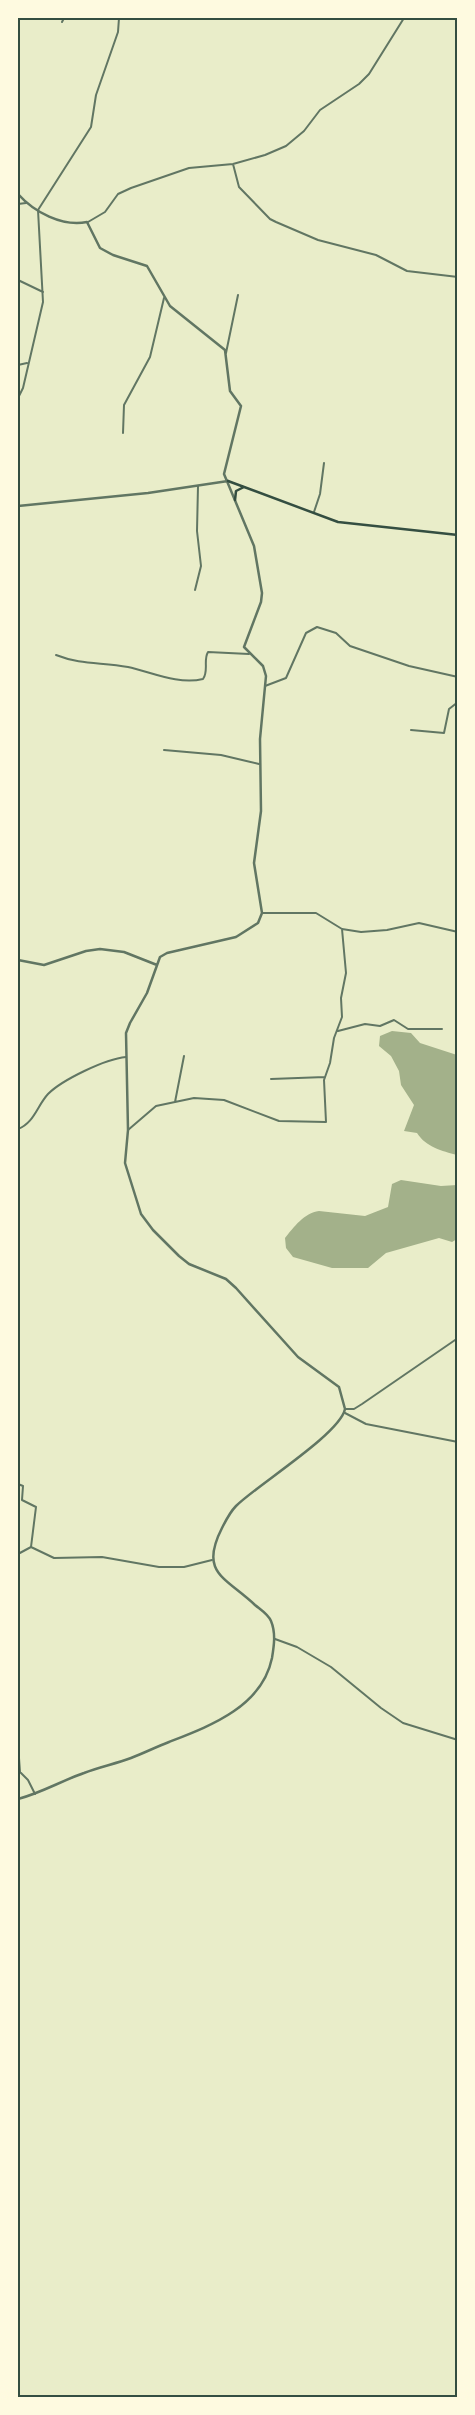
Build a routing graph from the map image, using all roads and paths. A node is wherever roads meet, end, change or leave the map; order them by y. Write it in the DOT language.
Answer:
graph roads {
  1 [pos="64,18"];
  2 [pos="119,18"];
  3 [pos="404,18"];
  4 [pos="62,22"];
  5 [pos="233,164"];
  6 [pos="18,194"];
  7 [pos="26,203"];
  8 [pos="18,204"];
  9 [pos="38,210"];
  10 [pos="87,222"];
  11 [pos="458,277"];
  12 [pos="18,280"];
  13 [pos="44,292"];
  14 [pos="238,295"];
  15 [pos="164,298"];
  16 [pos="226,353"];
  17 [pos="28,363"];
  18 [pos="18,365"];
  19 [pos="18,398"];
  20 [pos="123,433"];
  21 [pos="324,463"];
  22 [pos="228,481"];
  23 [pos="198,485"];
  24 [pos="246,486"];
  25 [pos="235,500"];
  26 [pos="18,506"];
  27 [pos="314,514"];
  28 [pos="458,535"];
  29 [pos="195,590"];
  30 [pos="249,654"];
  31 [pos="56,655"];
  32 [pos="458,677"];
  33 [pos="266,686"];
  34 [pos="458,702"];
  35 [pos="411,730"];
  36 [pos="164,750"];
  37 [pos="259,764"];
  38 [pos="262,913"];
  39 [pos="342,929"];
  40 [pos="458,932"];
  41 [pos="18,960"];
  42 [pos="157,965"];
  43 [pos="442,1030"];
  44 [pos="338,1031"];
  45 [pos="184,1056"];
  46 [pos="126,1057"];
  47 [pos="325,1077"];
  48 [pos="271,1079"];
  49 [pos="175,1102"];
  50 [pos="18,1129"];
  51 [pos="128,1130"];
  52 [pos="458,1338"];
  53 [pos="345,1409"];
  54 [pos="344,1414"];
  55 [pos="458,1442"];
  56 [pos="18,1484"];
  57 [pos="31,1547"];
  58 [pos="18,1554"];
  59 [pos="212,1560"];
  60 [pos="274,1640"];
  61 [pos="458,1740"];
  62 [pos="18,1744"];
  63 [pos="35,1794"];
  64 [pos="18,1800"];
  1 -- 4 [label="street"];
  2 -- 9 [label="street"];
  3 -- 5 [label="street"];
  5 -- 10 [label="street"];
  5 -- 11 [label="street"];
  6 -- 7 [label="street"];
  7 -- 8 [label="street"];
  7 -- 9 [label="street"];
  9 -- 10 [label="street"];
  9 -- 13 [label="street"];
  10 -- 15 [label="street"];
  12 -- 13 [label="street"];
  13 -- 17 [label="street"];
  14 -- 16 [label="street"];
  15 -- 16 [label="street"];
  15 -- 20 [label="street"];
  16 -- 22 [label="street"];
  17 -- 18 [label="street"];
  17 -- 19 [label="street"];
  21 -- 27 [label="street"];
  22 -- 23 [label="street"];
  22 -- 24 [label="main road"];
  22 -- 25 [label="street"];
  23 -- 26 [label="street"];
  23 -- 29 [label="street"];
  24 -- 25 [label="main road"];
  24 -- 27 [label="main road"];
  25 -- 30 [label="street"];
  27 -- 28 [label="main road"];
  30 -- 31 [label="street"];
  30 -- 33 [label="street"];
  32 -- 33 [label="street"];
  33 -- 37 [label="street"];
  34 -- 35 [label="street"];
  36 -- 37 [label="street"];
  37 -- 38 [label="street"];
  38 -- 39 [label="street"];
  38 -- 42 [label="street"];
  39 -- 40 [label="street"];
  39 -- 44 [label="street"];
  41 -- 42 [label="street"];
  42 -- 46 [label="street"];
  43 -- 44 [label="street"];
  44 -- 47 [label="street"];
  45 -- 49 [label="street"];
  46 -- 50 [label="street"];
  46 -- 51 [label="street"];
  47 -- 48 [label="street"];
  47 -- 49 [label="street"];
  49 -- 51 [label="street"];
  51 -- 53 [label="street"];
  52 -- 53 [label="street"];
  53 -- 54 [label="street"];
  54 -- 55 [label="street"];
  54 -- 59 [label="street"];
  56 -- 57 [label="street"];
  57 -- 58 [label="street"];
  57 -- 59 [label="street"];
  59 -- 60 [label="street"];
  60 -- 61 [label="street"];
  60 -- 63 [label="street"];
  62 -- 63 [label="street"];
  63 -- 64 [label="street"];
}
